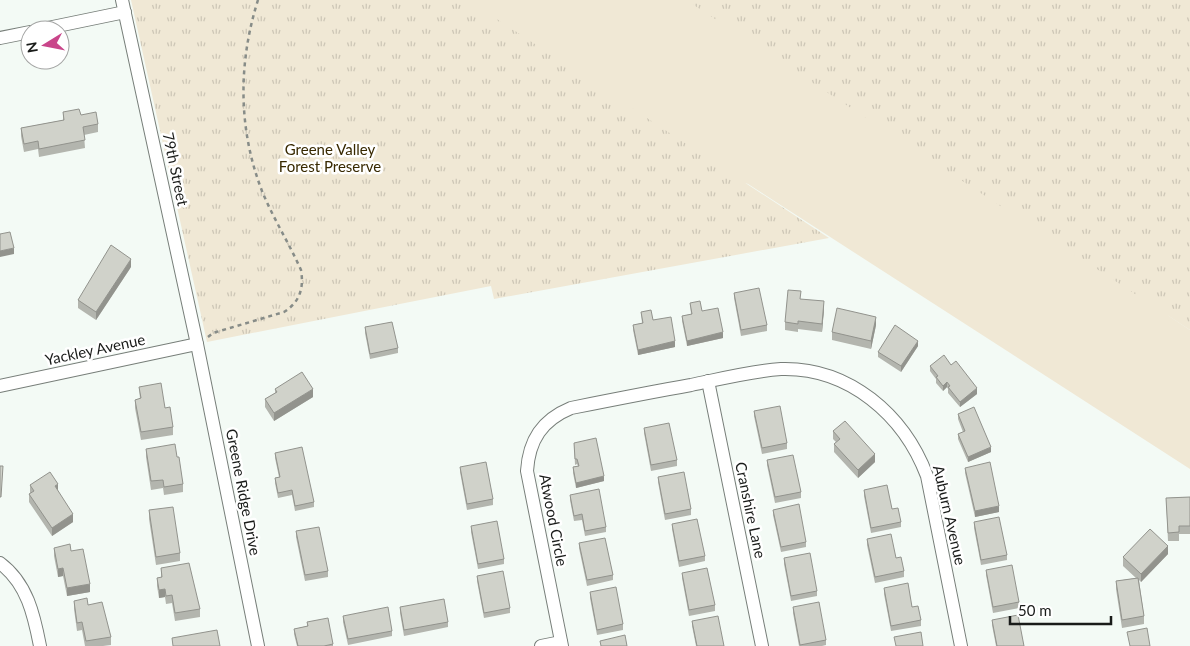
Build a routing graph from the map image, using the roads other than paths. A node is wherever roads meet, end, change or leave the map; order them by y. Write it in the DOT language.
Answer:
graph roads {
  1 [pos="124,6"];
  2 [pos="70,21"];
  3 [pos="20,34"];
  4 [pos="0,38"];
  5 [pos="197,344"];
  6 [pos="708,381"];
  7 [pos="0,386"];
  8 [pos="0,563"];
  9 [pos="561,644"];
  10 [pos="40,646"];
  11 [pos="258,646"];
  12 [pos="541,646"];
  13 [pos="762,646"];
  14 [pos="962,646"];
  1 -- 2 [label="street"];
  1 -- 5 [label="street, 79th Street"];
  3 -- 4 [label="street"];
  5 -- 7 [label="street, Yackley Avenue"];
  5 -- 11 [label="street, Greene Ridge Drive"];
  6 -- 9 [label="street, Atwood Circle"];
  6 -- 13 [label="street, Cranshire Lane"];
  6 -- 14 [label="street, Auburn Avenue"];
  8 -- 10 [label="street"];
  9 -- 12 [label="street"];
}
